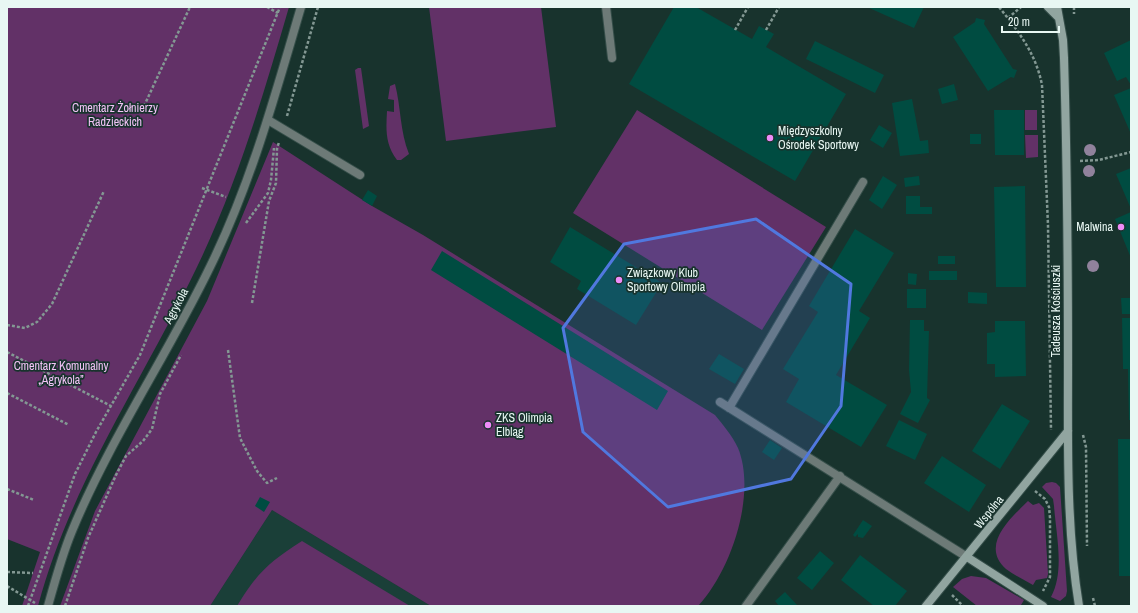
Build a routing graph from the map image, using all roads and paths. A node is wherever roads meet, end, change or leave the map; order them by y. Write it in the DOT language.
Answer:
graph roads {
  1 [pos="190,7"];
  2 [pos="267,7"];
  3 [pos="280,7"];
  4 [pos="301,7"];
  5 [pos="318,7"];
  6 [pos="606,7"];
  7 [pos="748,7"];
  8 [pos="779,7"];
  9 [pos="1000,7"];
  10 [pos="1021,7"];
  11 [pos="1048,7"];
  12 [pos="1057,7"];
  13 [pos="278,13"];
  14 [pos="1058,17"];
  15 [pos="1008,18"];
  16 [pos="735,30"];
  17 [pos="766,30"];
  18 [pos="612,58"];
  19 [pos="144,106"];
  20 [pos="268,120"];
  21 [pos="282,128"];
  22 [pos="1131,152"];
  23 [pos="1078,161"];
  24 [pos="360,175"];
  25 [pos="863,182"];
  26 [pos="202,188"];
  27 [pos="207,190"];
  28 [pos="104,191"];
  29 [pos="238,202"];
  30 [pos="244,228"];
  31 [pos="252,303"];
  32 [pos="7,324"];
  33 [pos="228,350"];
  34 [pos="7,352"];
  35 [pos="182,352"];
  36 [pos="7,394"];
  37 [pos="720,402"];
  38 [pos="111,406"];
  39 [pos="730,408"];
  40 [pos="69,425"];
  41 [pos="1081,428"];
  42 [pos="1068,431"];
  43 [pos="1050,434"];
  44 [pos="840,476"];
  45 [pos="277,478"];
  46 [pos="7,489"];
  47 [pos="1037,493"];
  48 [pos="34,500"];
  49 [pos="1087,550"];
  50 [pos="967,557"];
  51 [pos="7,572"];
  52 [pos="33,573"];
  53 [pos="944,585"];
  54 [pos="7,586"];
  55 [pos="1092,592"];
  56 [pos="30,600"];
  57 [pos="1039,604"];
  58 [pos="28,606"];
  59 [pos="40,606"];
  60 [pos="48,606"];
  61 [pos="65,606"];
  62 [pos="746,606"];
  63 [pos="926,606"];
  64 [pos="963,606"];
  65 [pos="1079,606"];
  66 [pos="1095,606"];
  1 -- 19 [label="path"];
  2 -- 13 [label="path"];
  3 -- 13 [label="path"];
  4 -- 20 [label="street, Agrykola"];
  5 -- 21 [label="path"];
  6 -- 18 [label="street"];
  7 -- 16 [label="path"];
  8 -- 17 [label="path"];
  9 -- 15 [label="path"];
  10 -- 15 [label="path"];
  11 -- 14 [label="street"];
  12 -- 14 [label="street, Tadeusza Kościuszki"];
  13 -- 27 [label="path"];
  14 -- 42 [label="street, Tadeusza Kościuszki"];
  15 -- 43 [label="path"];
  20 -- 21 [label="street"];
  20 -- 29 [label="street, Agrykola"];
  21 -- 24 [label="street"];
  21 -- 30 [label="path"];
  21 -- 31 [label="path"];
  22 -- 23 [label="path"];
  25 -- 39 [label="street"];
  26 -- 27 [label="path"];
  27 -- 29 [label="path"];
  27 -- 38 [label="path"];
  28 -- 32 [label="path"];
  29 -- 60 [label="street, Agrykola"];
  33 -- 45 [label="path"];
  34 -- 38 [label="path"];
  35 -- 61 [label="path"];
  36 -- 40 [label="path"];
  37 -- 39 [label="street"];
  38 -- 56 [label="path"];
  39 -- 44 [label="street"];
  41 -- 49 [label="path"];
  42 -- 50 [label="street, Wspólna"];
  42 -- 65 [label="street, Tadeusza Kościuszki"];
  44 -- 50 [label="street"];
  44 -- 62 [label="street"];
  46 -- 48 [label="path"];
  47 -- 57 [label="path"];
  50 -- 53 [label="street, Wspólna"];
  50 -- 57 [label="street"];
  51 -- 52 [label="path"];
  53 -- 63 [label="street, Wspólna"];
  53 -- 64 [label="path"];
  54 -- 56 [label="path"];
  55 -- 66 [label="path"];
  56 -- 58 [label="path"];
  56 -- 59 [label="path"];
}
